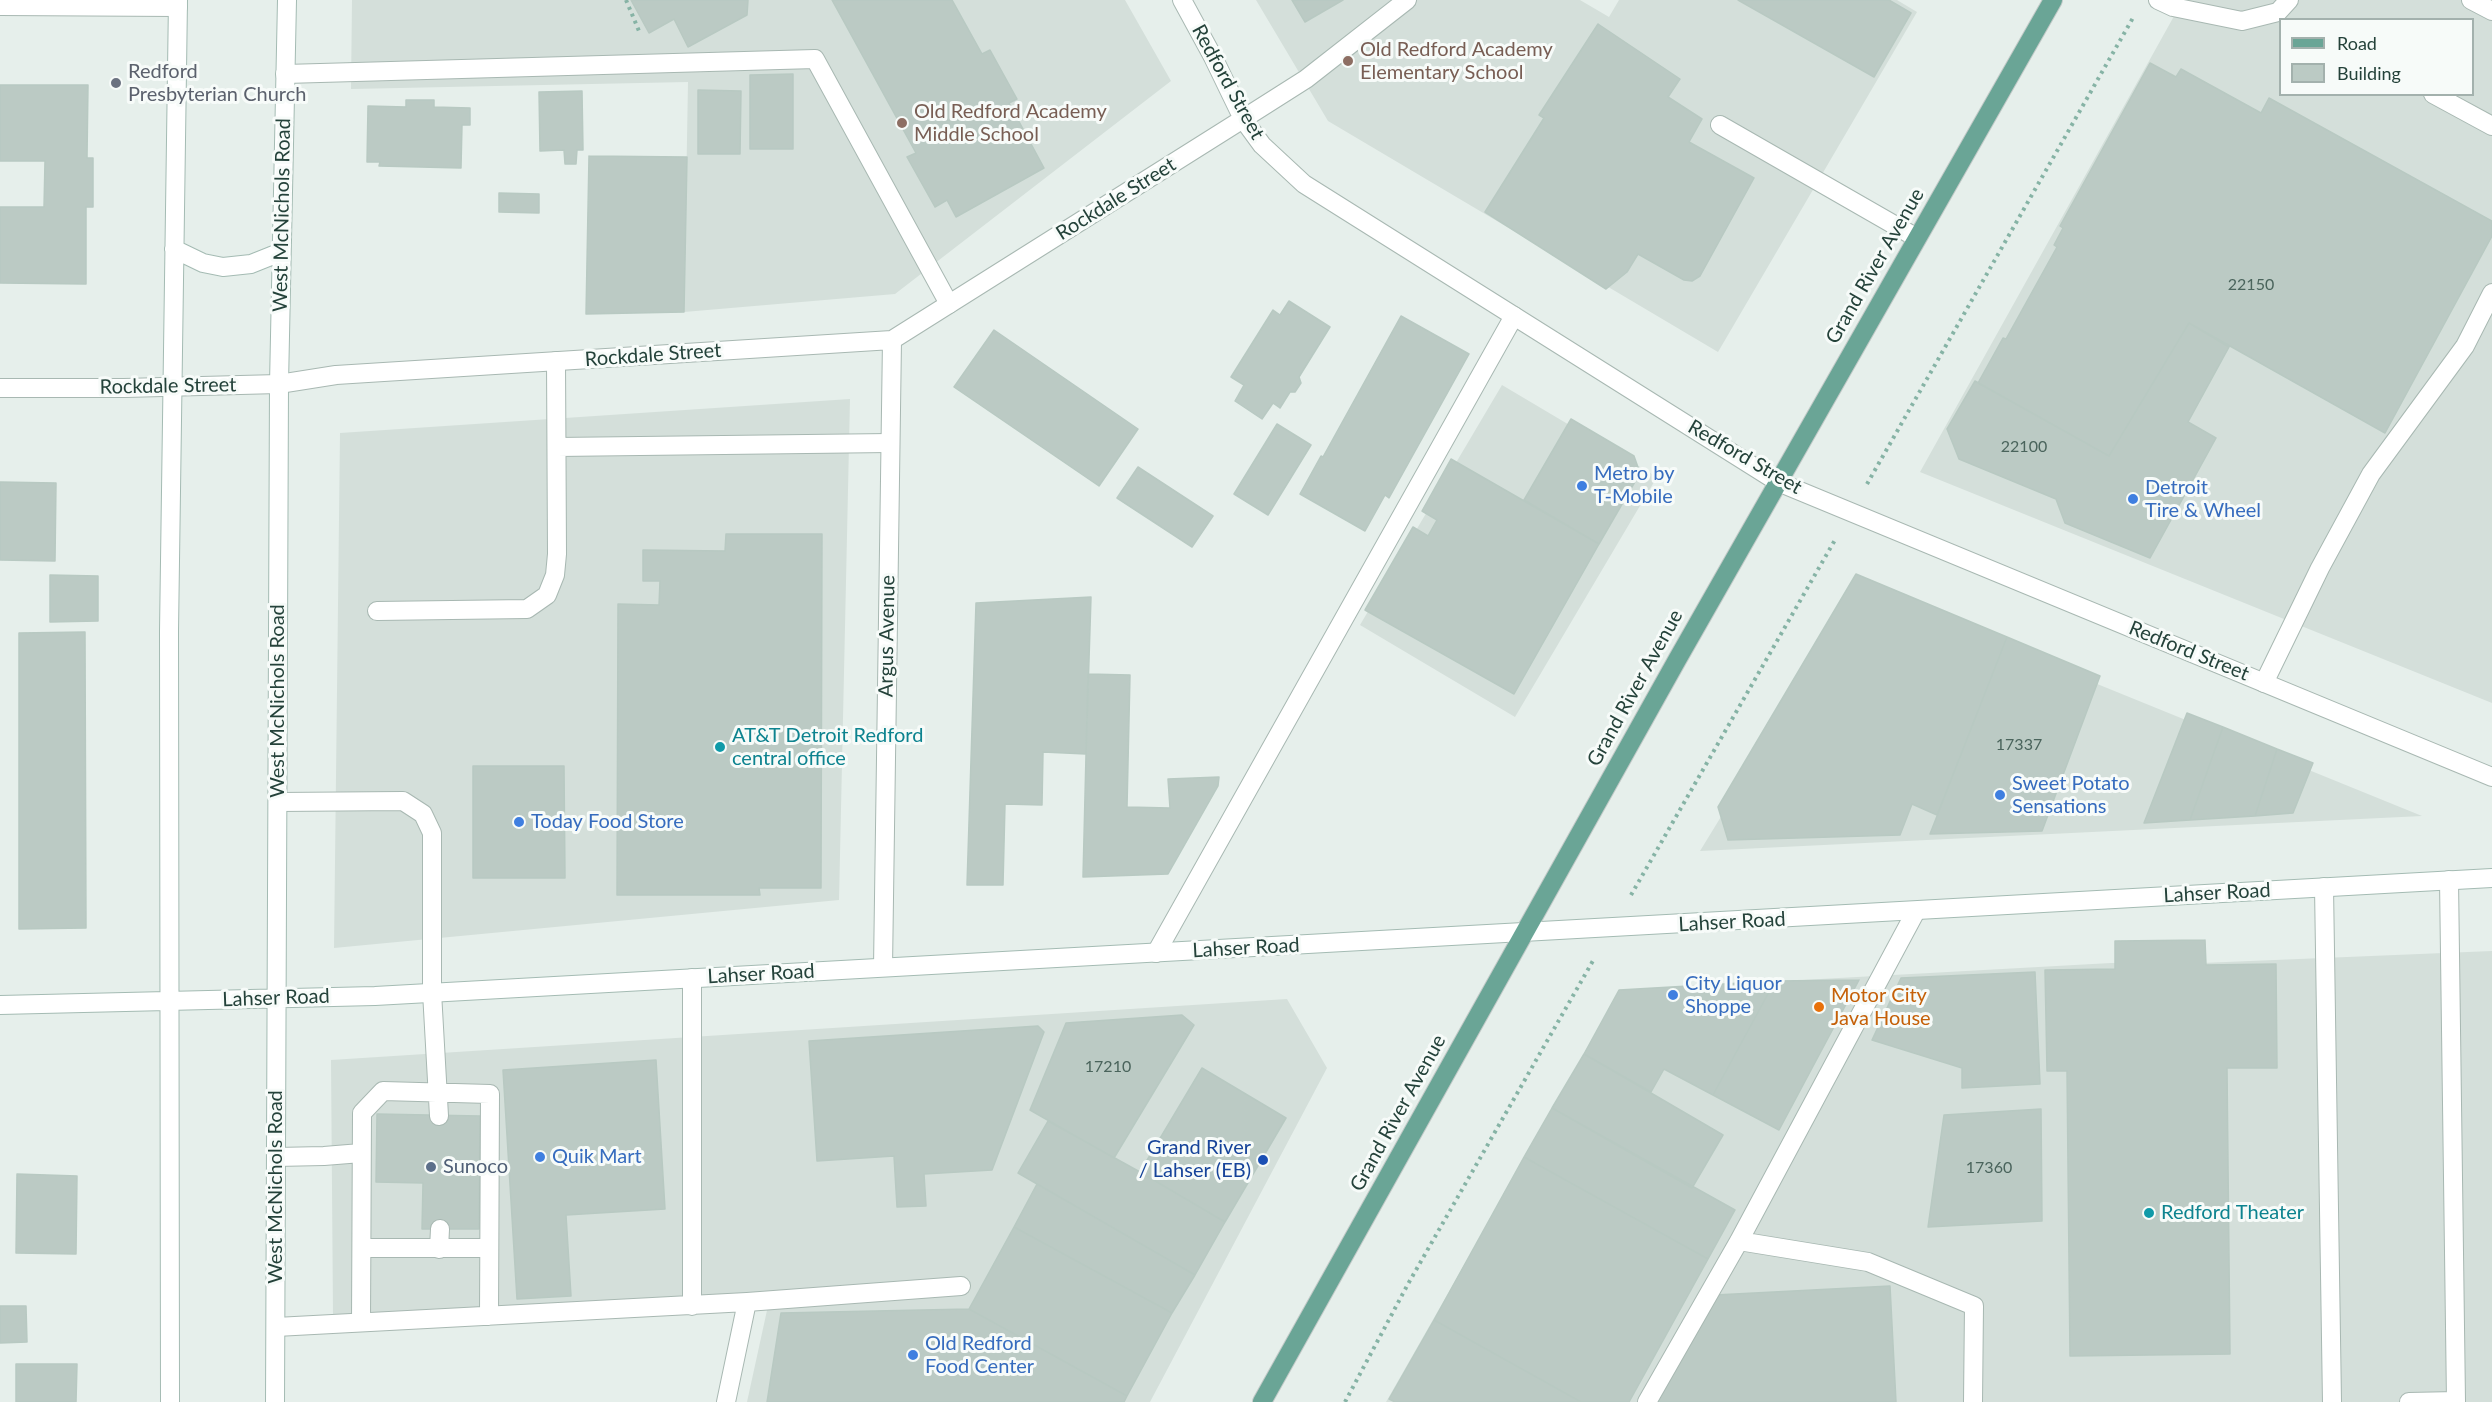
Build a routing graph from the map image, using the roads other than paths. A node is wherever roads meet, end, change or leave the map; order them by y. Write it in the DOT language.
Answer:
graph roads {
  1 [pos="286,0"];
  2 [pos="1182,0"];
  3 [pos="1407,0"];
  4 [pos="2053,0"];
  5 [pos="2158,0"];
  6 [pos="2471,0"];
  7 [pos="178,3"];
  8 [pos="0,6"];
  9 [pos="2287,10"];
  10 [pos="2492,11"];
  11 [pos="285,74"];
  12 [pos="2437,96"];
  13 [pos="1243,119"];
  14 [pos="1719,125"];
  15 [pos="2492,126"];
  16 [pos="1917,238"];
  17 [pos="174,249"];
  18 [pos="281,252"];
  19 [pos="2492,293"];
  20 [pos="949,304"];
  21 [pos="1514,316"];
  22 [pos="2485,326"];
  23 [pos="892,340"];
  24 [pos="556,361"];
  25 [pos="279,384"];
  26 [pos="173,386"];
  27 [pos="0,388"];
  28 [pos="890,443"];
  29 [pos="557,447"];
  30 [pos="1778,482"];
  31 [pos="377,611"];
  32 [pos="2264,682"];
  33 [pos="2492,777"];
  34 [pos="278,802"];
  35 [pos="2492,878"];
  36 [pos="2449,880"];
  37 [pos="2324,887"];
  38 [pos="1916,911"];
  39 [pos="1524,933"];
  40 [pos="1156,953"];
  41 [pos="884,967"];
  42 [pos="692,978"];
  43 [pos="432,992"];
  44 [pos="276,998"];
  45 [pos="169,1001"];
  46 [pos="0,1005"];
  47 [pos="438,1093"];
  48 [pos="439,1116"];
  49 [pos="361,1153"];
  50 [pos="276,1157"];
  51 [pos="440,1229"];
  52 [pos="1739,1240"];
  53 [pos="362,1248"];
  54 [pos="489,1248"];
  55 [pos="439,1249"];
  56 [pos="961,1286"];
  57 [pos="747,1302"];
  58 [pos="692,1306"];
  59 [pos="489,1316"];
  60 [pos="362,1322"];
  61 [pos="276,1327"];
  62 [pos="170,1402"];
  63 [pos="275,1402"];
  64 [pos="726,1402"];
  65 [pos="1262,1402"];
  66 [pos="1647,1402"];
  67 [pos="1973,1402"];
  68 [pos="2332,1402"];
  69 [pos="2409,1402"];
  1 -- 11 [label="main road, West McNichols Road"];
  2 -- 13 [label="main road, Redford Street"];
  3 -- 13 [label="main road, Rockdale Street"];
  4 -- 16 [label="main road, Grand River Avenue"];
  5 -- 9 [label="main road"];
  6 -- 10 [label="main road"];
  7 -- 8 [label="main road"];
  7 -- 17 [label="main road"];
  11 -- 18 [label="main road, West McNichols Road"];
  11 -- 20 [label="main road"];
  12 -- 15 [label="main road"];
  13 -- 20 [label="main road, Rockdale Street"];
  13 -- 21 [label="main road, Redford Street"];
  14 -- 16 [label="main road"];
  16 -- 30 [label="main road, Grand River Avenue"];
  17 -- 18 [label="main road"];
  17 -- 26 [label="main road"];
  18 -- 25 [label="main road, West McNichols Road"];
  19 -- 22 [label="main road"];
  20 -- 23 [label="main road, Rockdale Street"];
  21 -- 30 [label="main road, Redford Street"];
  21 -- 40 [label="main road"];
  22 -- 32 [label="main road"];
  23 -- 24 [label="main road, Rockdale Street"];
  23 -- 28 [label="main road, Argus Avenue"];
  24 -- 25 [label="main road, Rockdale Street"];
  24 -- 29 [label="main road"];
  25 -- 26 [label="main road, Rockdale Street"];
  25 -- 34 [label="main road, West McNichols Road"];
  26 -- 27 [label="main road, Rockdale Street"];
  26 -- 45 [label="main road"];
  28 -- 29 [label="main road"];
  28 -- 41 [label="main road, Argus Avenue"];
  29 -- 31 [label="main road"];
  30 -- 32 [label="main road, Redford Street"];
  30 -- 39 [label="main road, Grand River Avenue"];
  32 -- 33 [label="main road, Redford Street"];
  34 -- 43 [label="main road"];
  34 -- 44 [label="main road, West McNichols Road"];
  35 -- 36 [label="main road, Lahser Road"];
  36 -- 37 [label="main road, Lahser Road"];
  36 -- 69 [label="main road"];
  37 -- 38 [label="main road, Lahser Road"];
  37 -- 68 [label="main road"];
  38 -- 39 [label="main road, Lahser Road"];
  38 -- 52 [label="main road"];
  39 -- 40 [label="main road, Lahser Road"];
  39 -- 65 [label="main road, Grand River Avenue"];
  40 -- 41 [label="main road, Lahser Road"];
  41 -- 42 [label="main road, Lahser Road"];
  42 -- 43 [label="main road, Lahser Road"];
  42 -- 58 [label="main road"];
  43 -- 44 [label="main road, Lahser Road"];
  43 -- 47 [label="main road"];
  44 -- 45 [label="main road, Lahser Road"];
  44 -- 50 [label="main road, West McNichols Road"];
  45 -- 46 [label="main road, Lahser Road"];
  45 -- 62 [label="main road"];
  47 -- 48 [label="main road"];
  47 -- 49 [label="main road"];
  47 -- 54 [label="main road"];
  49 -- 50 [label="main road"];
  49 -- 53 [label="main road"];
  50 -- 61 [label="main road, West McNichols Road"];
  51 -- 55 [label="main road"];
  52 -- 66 [label="main road"];
  52 -- 67 [label="main road"];
  53 -- 55 [label="main road"];
  53 -- 60 [label="main road"];
  54 -- 55 [label="main road"];
  54 -- 59 [label="main road"];
  56 -- 57 [label="main road"];
  57 -- 58 [label="main road"];
  57 -- 64 [label="main road"];
  58 -- 59 [label="main road"];
  59 -- 60 [label="main road"];
  60 -- 61 [label="main road"];
  61 -- 63 [label="main road, West McNichols Road"];
}
